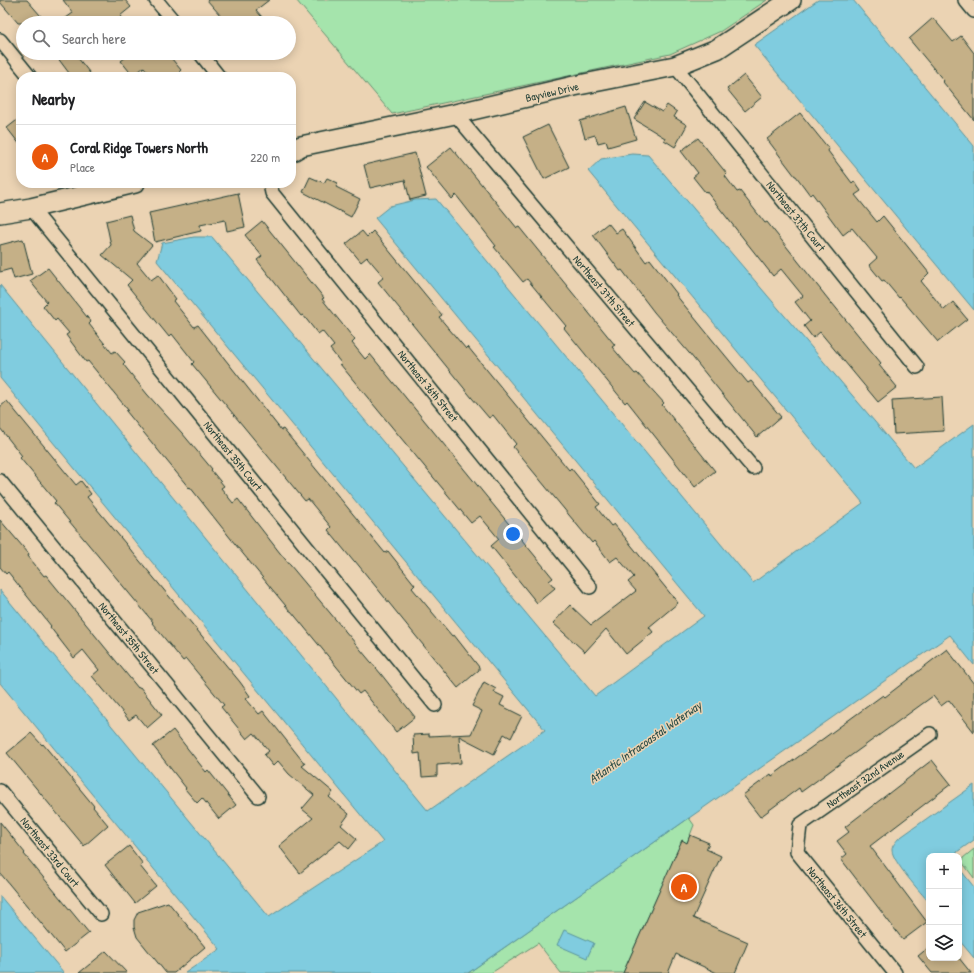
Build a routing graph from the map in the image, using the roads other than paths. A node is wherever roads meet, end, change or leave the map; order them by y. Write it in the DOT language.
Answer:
graph roads {
  1 [pos="156,0"];
  2 [pos="790,0"];
  3 [pos="965,0"];
  4 [pos="974,11"];
  5 [pos="169,16"];
  6 [pos="0,40"];
  7 [pos="16,60"];
  8 [pos="16,60"];
  9 [pos="206,60"];
  10 [pos="675,66"];
  11 [pos="26,72"];
  12 [pos="215,72"];
  13 [pos="455,114"];
  14 [pos="296,146"];
  15 [pos="108,188"];
  16 [pos="271,188"];
  17 [pos="32,208"];
  18 [pos="0,214"];
  19 [pos="916,367"];
  20 [pos="753,468"];
  21 [pos="0,481"];
  22 [pos="590,587"];
  23 [pos="435,705"];
  24 [pos="930,734"];
  25 [pos="0,791"];
  26 [pos="258,796"];
  27 [pos="800,825"];
  28 [pos="101,914"];
  29 [pos="894,973"];
  1 -- 5 [label="street"];
  2 -- 10 [label="street, Bayview Drive"];
  3 -- 4 [label="street"];
  6 -- 7 [label="street"];
  8 -- 11 [label="street"];
  9 -- 12 [label="street"];
  10 -- 13 [label="street, Bayview Drive"];
  10 -- 19 [label="street, Northeast 37th Court"];
  13 -- 14 [label="street, Bayview Drive"];
  13 -- 20 [label="street, Northeast 37th Street"];
  15 -- 17 [label="street"];
  16 -- 22 [label="street, Northeast 36th Street"];
  17 -- 18 [label="street"];
  17 -- 23 [label="street, Northeast 35th Court"];
  21 -- 26 [label="street, Northeast 35th Street"];
  24 -- 27 [label="street, Northeast 32nd Avenue"];
  25 -- 28 [label="street, Northeast 33rd Court"];
  27 -- 29 [label="street, Northeast 36th Street"];
}
